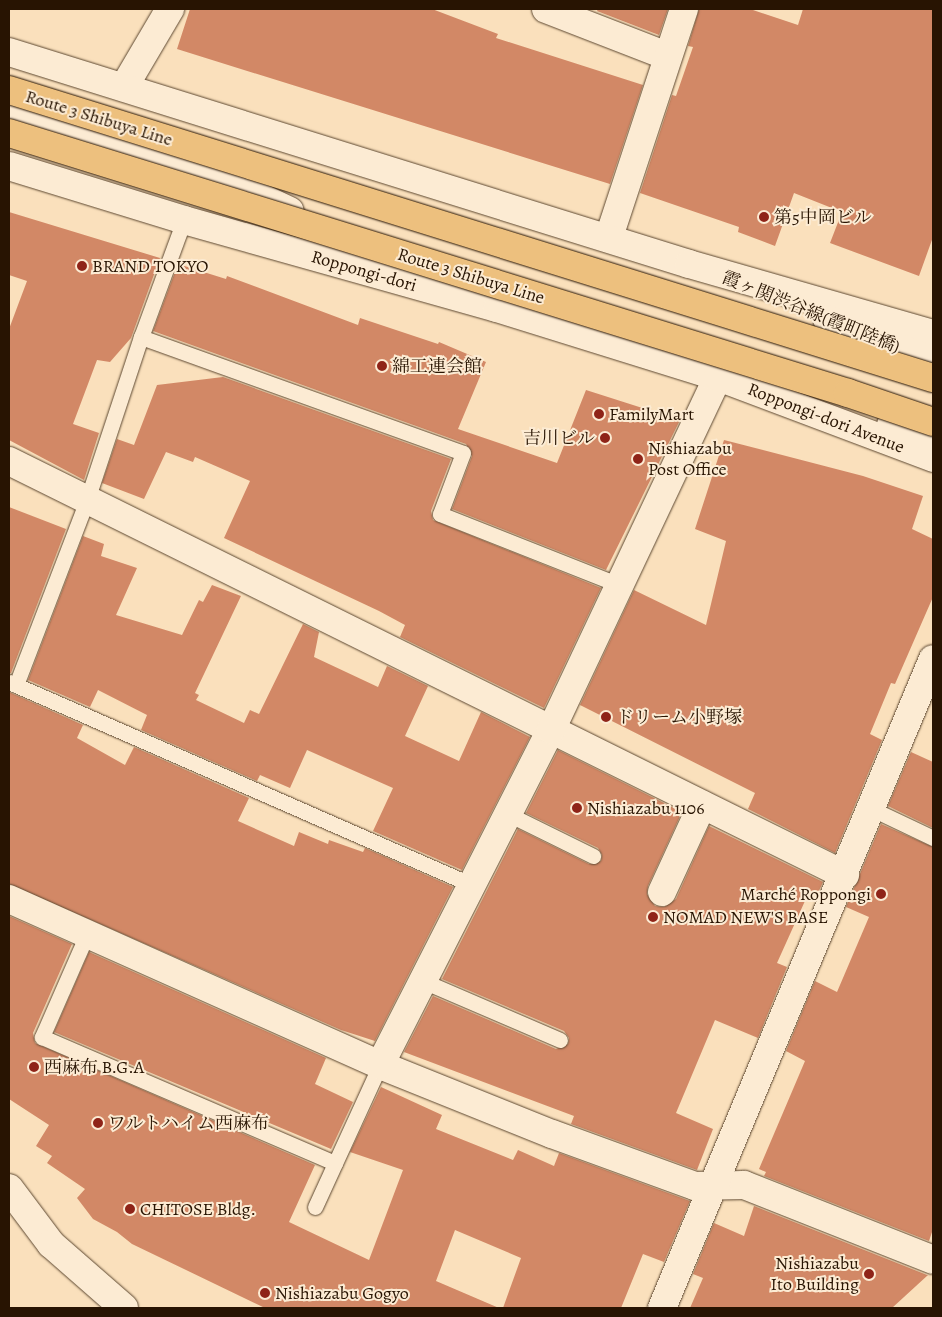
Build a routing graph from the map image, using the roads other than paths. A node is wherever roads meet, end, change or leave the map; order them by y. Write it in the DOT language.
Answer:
graph roads {
  1 [pos="170,9"];
  2 [pos="546,9"];
  3 [pos="684,9"];
  4 [pos="9,52"];
  5 [pos="667,56"];
  6 [pos="124,87"];
  7 [pos="9,90"];
  8 [pos="9,111"];
  9 [pos="9,132"];
  10 [pos="9,166"];
  11 [pos="184,220"];
  12 [pos="609,237"];
  13 [pos="689,264"];
  14 [pos="497,308"];
  15 [pos="933,334"];
  16 [pos="140,337"];
  17 [pos="933,361"];
  18 [pos="718,378"];
  19 [pos="933,378"];
  20 [pos="933,422"];
  21 [pos="933,437"];
  22 [pos="933,458"];
  23 [pos="9,461"];
  24 [pos="87,500"];
  25 [pos="619,585"];
  26 [pos="933,659"];
  27 [pos="12,683"];
  28 [pos="551,730"];
  29 [pos="702,805"];
  30 [pos="872,809"];
  31 [pos="508,814"];
  32 [pos="933,838"];
  33 [pos="593,856"];
  34 [pos="844,875"];
  35 [pos="472,885"];
  36 [pos="662,892"];
  37 [pos="9,899"];
  38 [pos="88,932"];
  39 [pos="423,981"];
  40 [pos="560,1040"];
  41 [pos="380,1065"];
  42 [pos="335,1163"];
  43 [pos="715,1185"];
  44 [pos="9,1188"];
  45 [pos="314,1208"];
  46 [pos="933,1260"];
  47 [pos="124,1308"];
  48 [pos="662,1308"];
  1 -- 6 [label="street"];
  2 -- 5 [label="street"];
  3 -- 5 [label="street"];
  4 -- 6 [label="street"];
  5 -- 12 [label="street"];
  6 -- 12 [label="street"];
  7 -- 19 [label="highway, Route 3 Shibuya Line, bridge"];
  8 -- 14 [label="street"];
  9 -- 20 [label="highway, Route 3 Shibuya Line, bridge"];
  10 -- 11 [label="street, Roppongi-dori"];
  11 -- 14 [label="street, Roppongi-dori"];
  11 -- 16 [label="lane"];
  12 -- 13 [label="street"];
  13 -- 15 [label="street"];
  13 -- 17 [label="street, 霞ヶ関渋谷線(霞町陸橋)"];
  14 -- 18 [label="street, Roppongi-dori"];
  16 -- 24 [label="lane"];
  16 -- 25 [label="lane"];
  18 -- 21 [label="street"];
  18 -- 22 [label="street, Roppongi-dori Avenue"];
  18 -- 25 [label="street"];
  23 -- 24 [label="street"];
  24 -- 27 [label="lane"];
  24 -- 28 [label="street"];
  25 -- 28 [label="street"];
  26 -- 30 [label="street"];
  27 -- 35 [label="lane"];
  28 -- 29 [label="street"];
  28 -- 31 [label="street"];
  29 -- 34 [label="street"];
  29 -- 36 [label="street"];
  30 -- 32 [label="lane"];
  30 -- 34 [label="street"];
  31 -- 33 [label="lane"];
  31 -- 35 [label="street"];
  34 -- 43 [label="street"];
  35 -- 39 [label="street"];
  37 -- 38 [label="street"];
  38 -- 41 [label="street"];
  38 -- 42 [label="lane"];
  39 -- 40 [label="lane"];
  39 -- 41 [label="street"];
  41 -- 42 [label="lane"];
  41 -- 43 [label="street"];
  42 -- 45 [label="lane"];
  43 -- 46 [label="street"];
  43 -- 48 [label="street"];
  44 -- 47 [label="street"];
}
